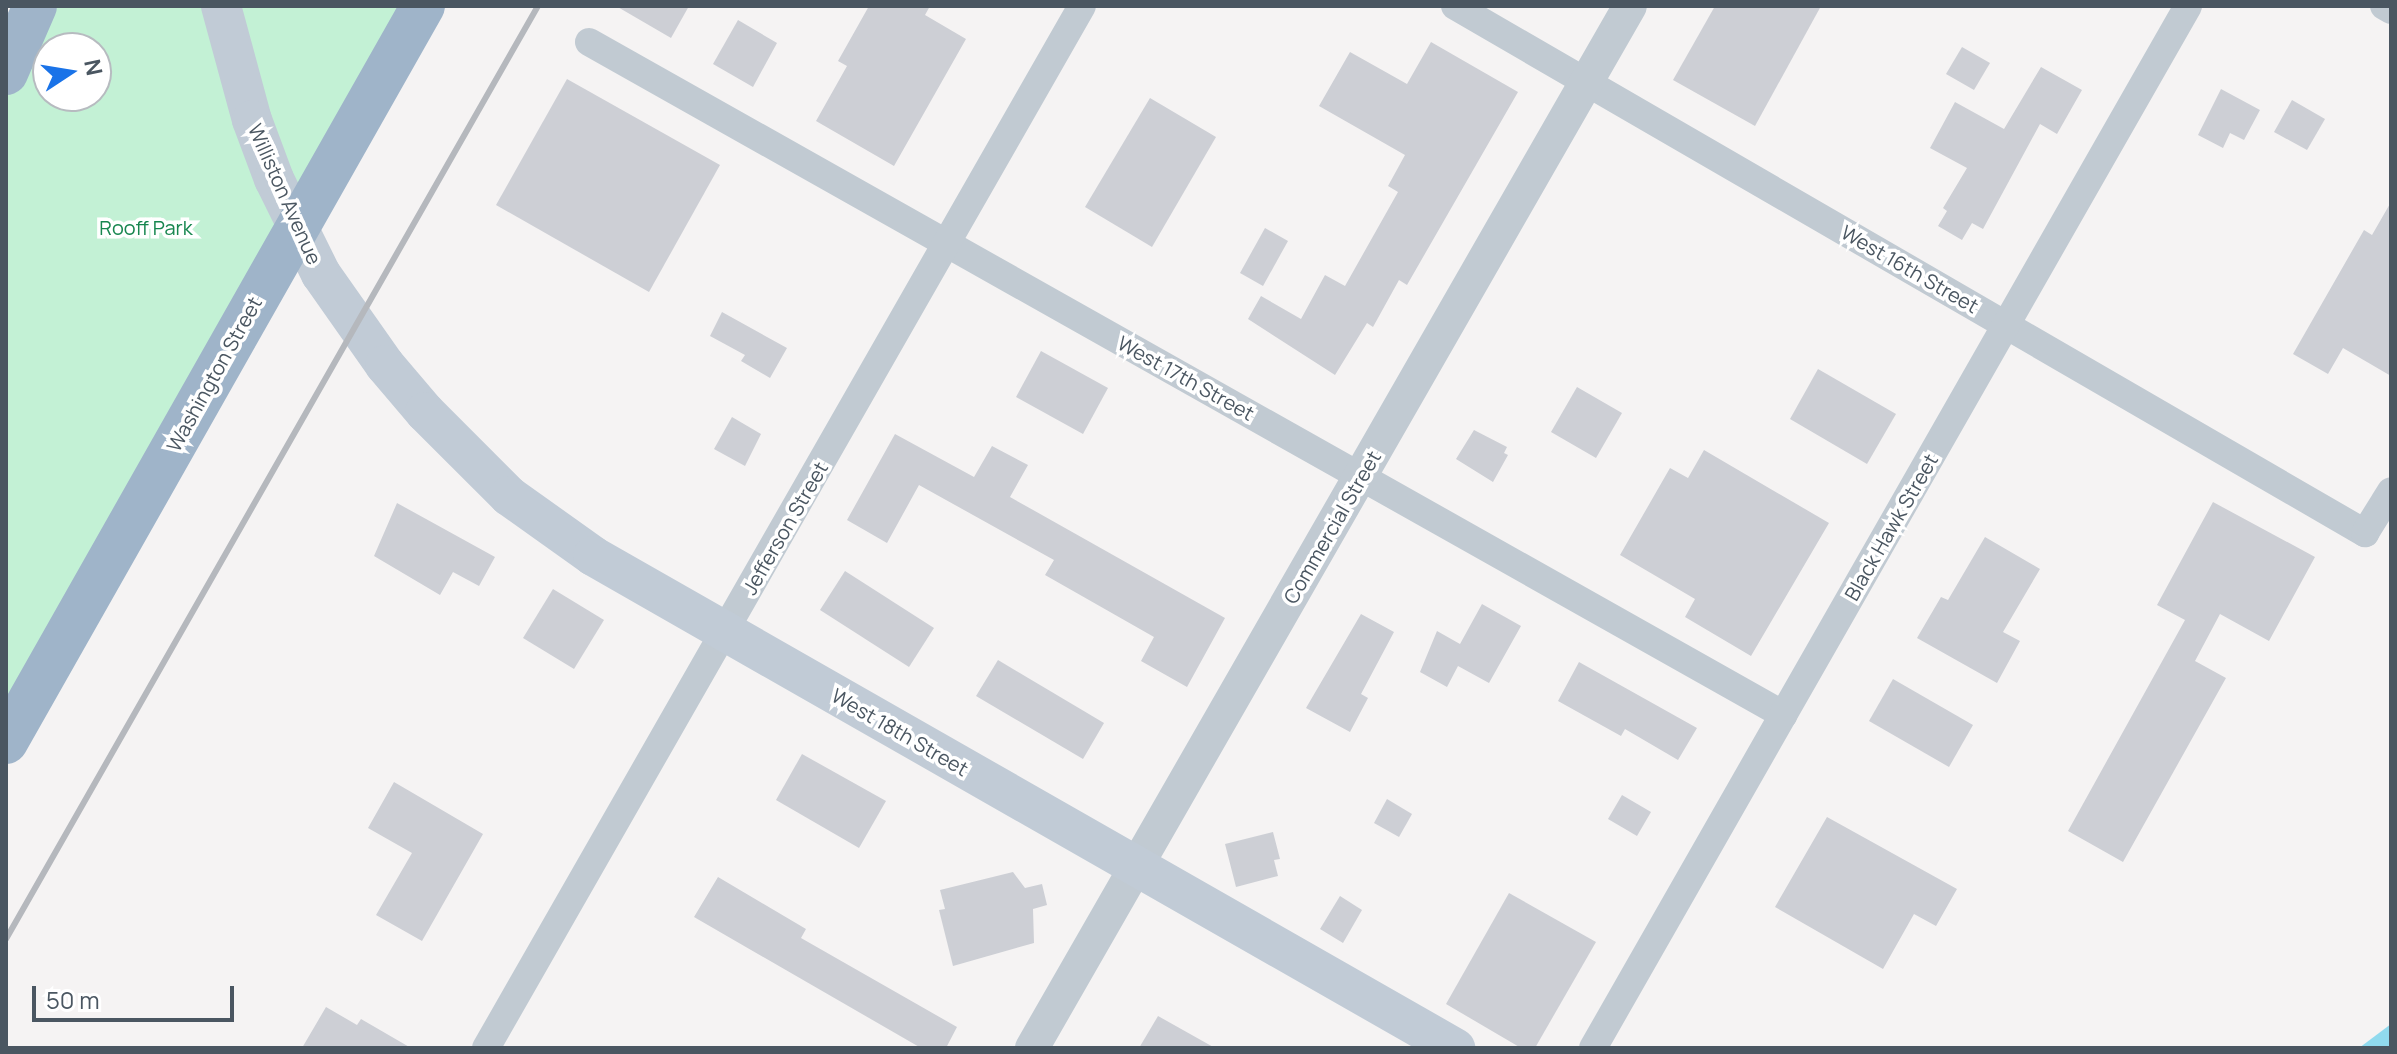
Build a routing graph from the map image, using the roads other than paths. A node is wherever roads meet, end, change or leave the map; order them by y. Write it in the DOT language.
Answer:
graph roads {
  1 [pos="35,6"];
  2 [pos="221,6"];
  3 [pos="423,6"];
  4 [pos="1082,6"];
  5 [pos="1455,6"];
  6 [pos="1630,6"];
  7 [pos="2188,6"];
  8 [pos="2384,6"];
  9 [pos="2391,10"];
  10 [pos="589,42"];
  11 [pos="9,59"];
  12 [pos="1587,82"];
  13 [pos="296,227"];
  14 [pos="947,243"];
  15 [pos="2006,325"];
  16 [pos="385,365"];
  17 [pos="1361,477"];
  18 [pos="2391,491"];
  19 [pos="726,630"];
  20 [pos="1784,715"];
  21 [pos="6,742"];
  22 [pos="1137,868"];
  23 [pos="486,1048"];
  24 [pos="1032,1048"];
  25 [pos="1455,1048"];
  26 [pos="1593,1048"];
  1 -- 11 [label="highway"];
  2 -- 13 [label="main road, Williston Avenue"];
  3 -- 13 [label="highway, Washington Street"];
  4 -- 14 [label="street, Jefferson Street"];
  5 -- 12 [label="street, West 16th Street"];
  6 -- 12 [label="street, Commercial Street"];
  7 -- 15 [label="street, Black Hawk Street"];
  8 -- 9 [label="street"];
  10 -- 14 [label="street, West 17th Street"];
  12 -- 15 [label="street, West 16th Street"];
  12 -- 17 [label="street, Commercial Street"];
  13 -- 16 [label="main road, Williston Avenue"];
  13 -- 21 [label="highway, Washington Street"];
  14 -- 17 [label="street, West 17th Street"];
  14 -- 19 [label="street, Jefferson Street"];
  15 -- 18 [label="street, West 16th Street"];
  15 -- 20 [label="street, Black Hawk Street"];
  16 -- 19 [label="main road, West 18th Street"];
  17 -- 20 [label="street, West 17th Street"];
  17 -- 22 [label="street, Commercial Street"];
  19 -- 22 [label="main road, West 18th Street"];
  19 -- 23 [label="street, Jefferson Street"];
  20 -- 26 [label="street, Black Hawk Street"];
  22 -- 24 [label="street, Commercial Street"];
  22 -- 25 [label="main road, West 18th Street"];
}
